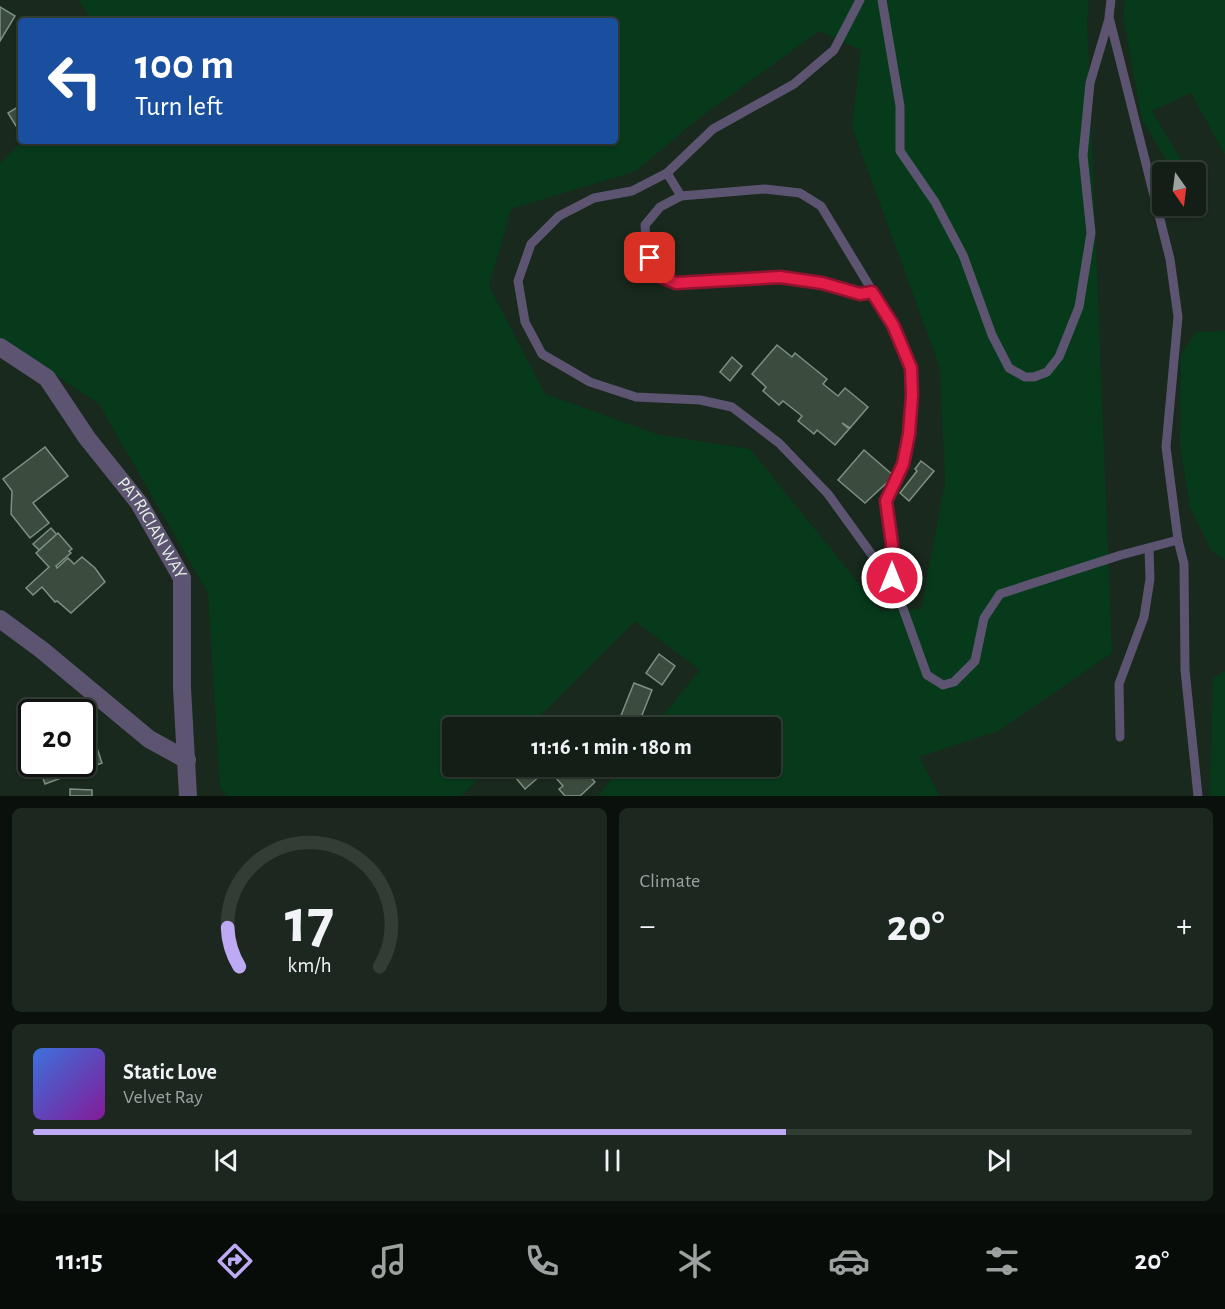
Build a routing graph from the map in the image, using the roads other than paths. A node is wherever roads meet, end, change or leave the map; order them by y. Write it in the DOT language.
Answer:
graph roads {
  1 [pos="860,0"];
  2 [pos="882,0"];
  3 [pos="1112,0"];
  4 [pos="1109,17"];
  5 [pos="666,173"];
  6 [pos="681,196"];
  7 [pos="872,292"];
  8 [pos="0,346"];
  9 [pos="1178,540"];
  10 [pos="1149,548"];
  11 [pos="892,578"];
  12 [pos="0,619"];
  13 [pos="1120,737"];
  14 [pos="187,760"];
  15 [pos="188,796"];
  16 [pos="1198,796"];
  1 -- 5 [label="lane"];
  2 -- 4 [label="lane"];
  3 -- 4 [label="lane"];
  4 -- 9 [label="lane"];
  5 -- 6 [label="lane"];
  5 -- 11 [label="lane"];
  6 -- 7 [label="lane"];
  6 -- 7 [label="lane"];
  7 -- 11 [label="lane"];
  8 -- 14 [label="street, PATRICIAN WAY"];
  9 -- 10 [label="lane"];
  9 -- 16 [label="lane"];
  10 -- 11 [label="lane"];
  10 -- 13 [label="lane"];
  12 -- 14 [label="street"];
  14 -- 15 [label="street, PATRICIAN WAY"];
}
